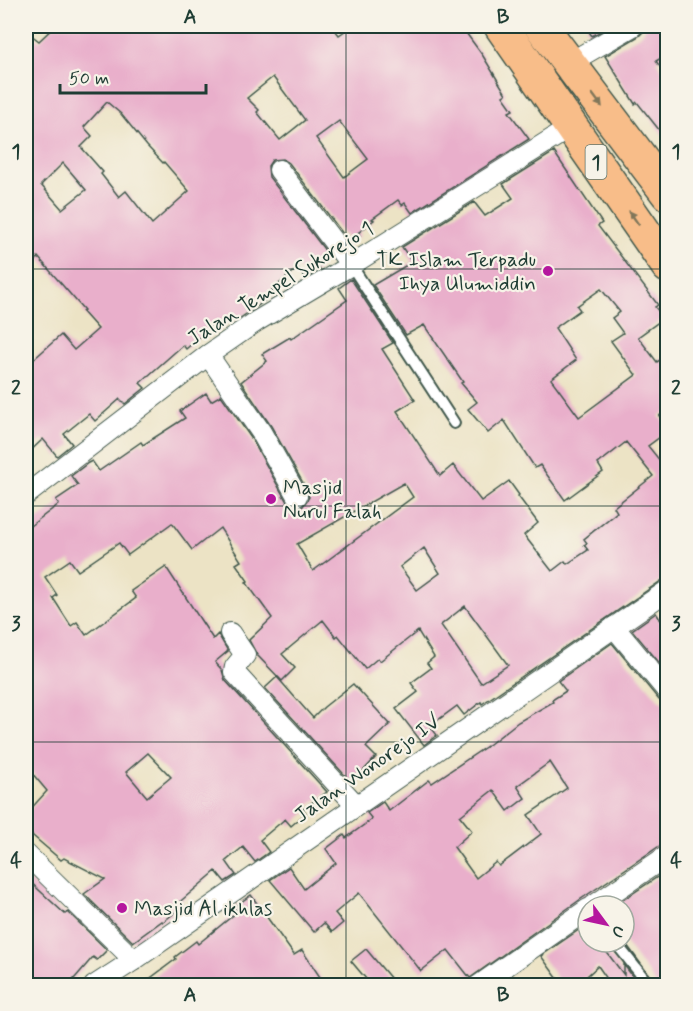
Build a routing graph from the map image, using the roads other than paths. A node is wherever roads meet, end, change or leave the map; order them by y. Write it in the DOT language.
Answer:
graph roads {
  1 [pos="501,26"];
  2 [pos="633,26"];
  3 [pos="545,31"];
  4 [pos="569,63"];
  5 [pos="572,127"];
  6 [pos="279,170"];
  7 [pos="668,194"];
  8 [pos="351,265"];
  9 [pos="668,266"];
  10 [pos="208,355"];
  11 [pos="454,423"];
  12 [pos="26,495"];
  13 [pos="297,496"];
  14 [pos="668,590"];
  15 [pos="614,627"];
  16 [pos="230,633"];
  17 [pos="668,692"];
  18 [pos="356,805"];
  19 [pos="26,854"];
  20 [pos="668,855"];
  21 [pos="611,894"];
  22 [pos="576,917"];
  23 [pos="625,954"];
  24 [pos="134,960"];
  25 [pos="94,986"];
  26 [pos="478,986"];
  27 [pos="650,986"];
  1 -- 5 [label="highway, 1"];
  2 -- 4 [label="street"];
  3 -- 4 [label="highway, 1"];
  4 -- 7 [label="highway, 1, one-way"];
  5 -- 8 [label="street, Jalan Tempel Sukorejo 1"];
  9 -- 5 [label="highway, 1, one-way"];
  6 -- 8 [label="street"];
  8 -- 10 [label="street, Jalan Tempel Sukorejo 1"];
  8 -- 11 [label="lane"];
  10 -- 12 [label="street, Jalan Tempel Sukorejo 1"];
  10 -- 13 [label="street"];
  14 -- 15 [label="street, Jalan Wonorejo IV"];
  15 -- 17 [label="street"];
  15 -- 18 [label="street, Jalan Wonorejo IV"];
  16 -- 18 [label="street"];
  18 -- 24 [label="street, Jalan Wonorejo IV"];
  19 -- 24 [label="street"];
  20 -- 21 [label="street"];
  22 -- 26 [label="street"];
  23 -- 27 [label="lane"];
  24 -- 25 [label="street, Jalan Wonorejo IV"];
}
